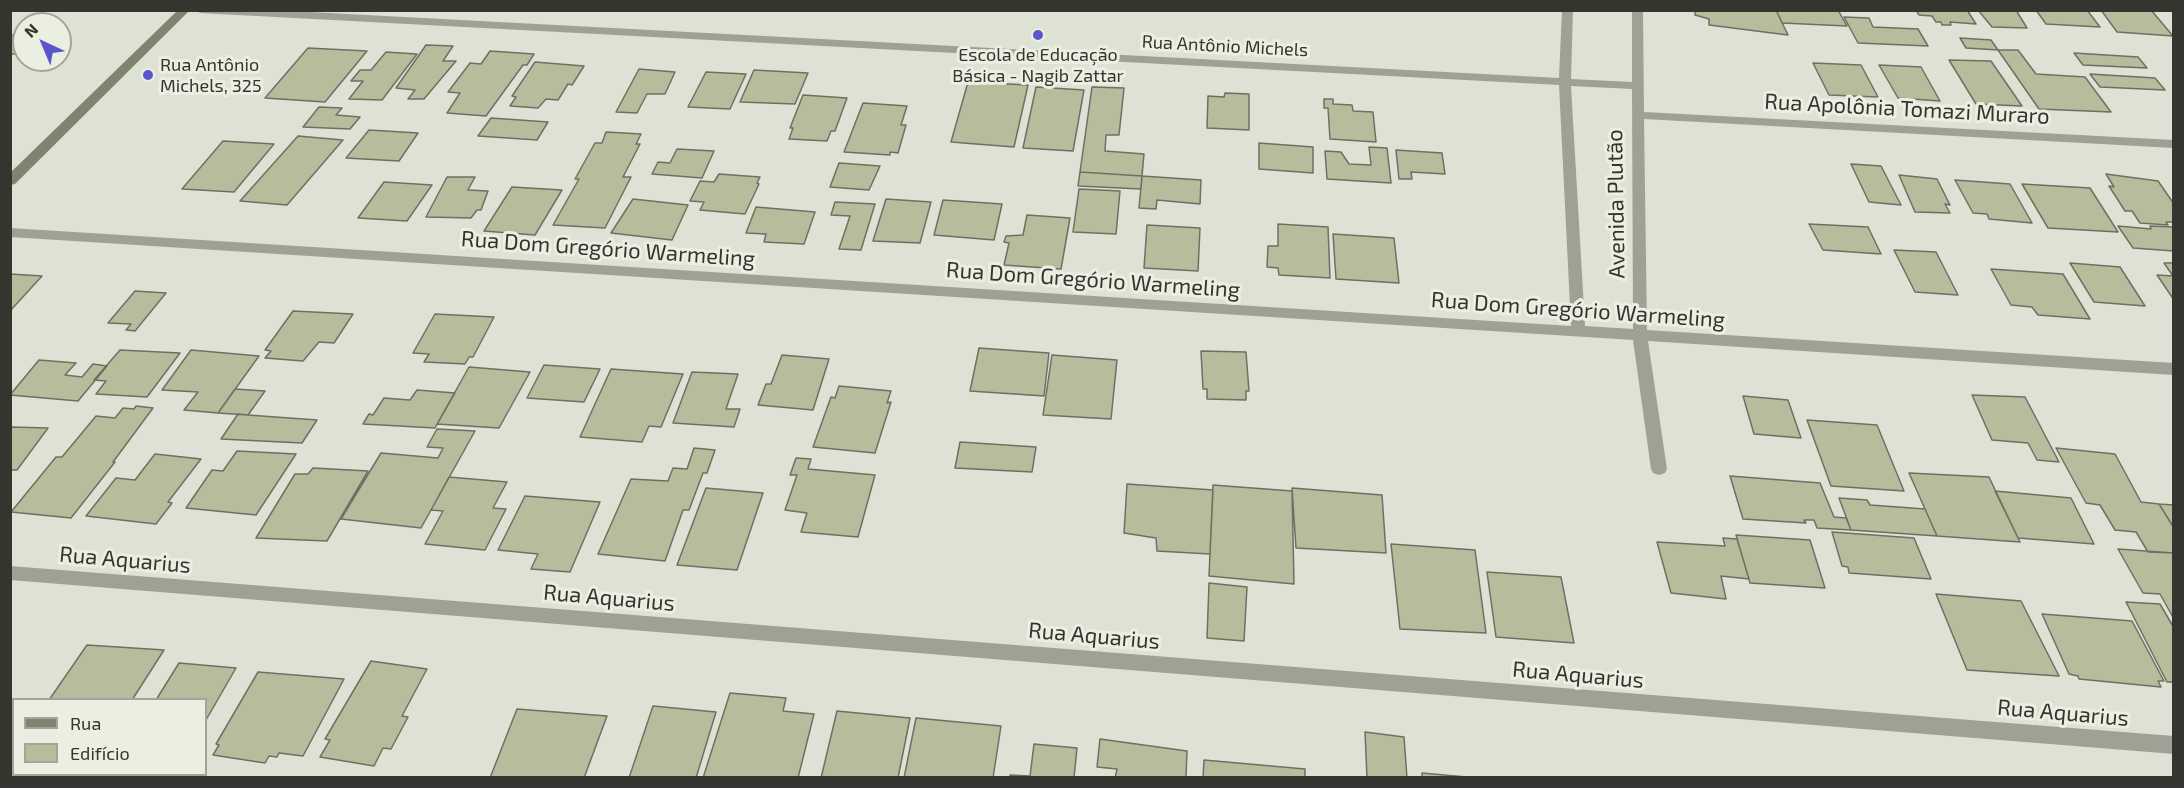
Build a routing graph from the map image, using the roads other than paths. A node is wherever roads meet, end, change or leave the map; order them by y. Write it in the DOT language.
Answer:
graph roads {
  1 [pos="185,10"];
  2 [pos="200,10"];
  3 [pos="1568,10"];
  4 [pos="1637,10"];
  5 [pos="1565,82"];
  6 [pos="1638,86"];
  7 [pos="1638,115"];
  8 [pos="2174,144"];
  9 [pos="10,181"];
  10 [pos="10,232"];
  11 [pos="1578,332"];
  12 [pos="1640,336"];
  13 [pos="2174,369"];
  14 [pos="1659,469"];
  15 [pos="10,573"];
  16 [pos="2174,744"];
  1 -- 9 [label="street"];
  2 -- 5 [label="street, Rua Antônio Michels"];
  3 -- 5 [label="street, Avenida Plutão"];
  4 -- 6 [label="street, Avenida Plutão"];
  5 -- 6 [label="street, Rua Antônio Michels"];
  5 -- 11 [label="street, Avenida Plutão"];
  6 -- 7 [label="street, Avenida Plutão"];
  7 -- 8 [label="street, Rua Apolônia Tomazi Muraro"];
  7 -- 12 [label="street, Avenida Plutão"];
  10 -- 11 [label="street, Rua Dom Gregório Warmeling"];
  11 -- 12 [label="street, Rua Dom Gregório Warmeling"];
  12 -- 13 [label="street, Rua Dom Gregório Warmeling"];
  12 -- 14 [label="street, Avenida Plutão"];
  15 -- 16 [label="street, Rua Aquarius"];
}
